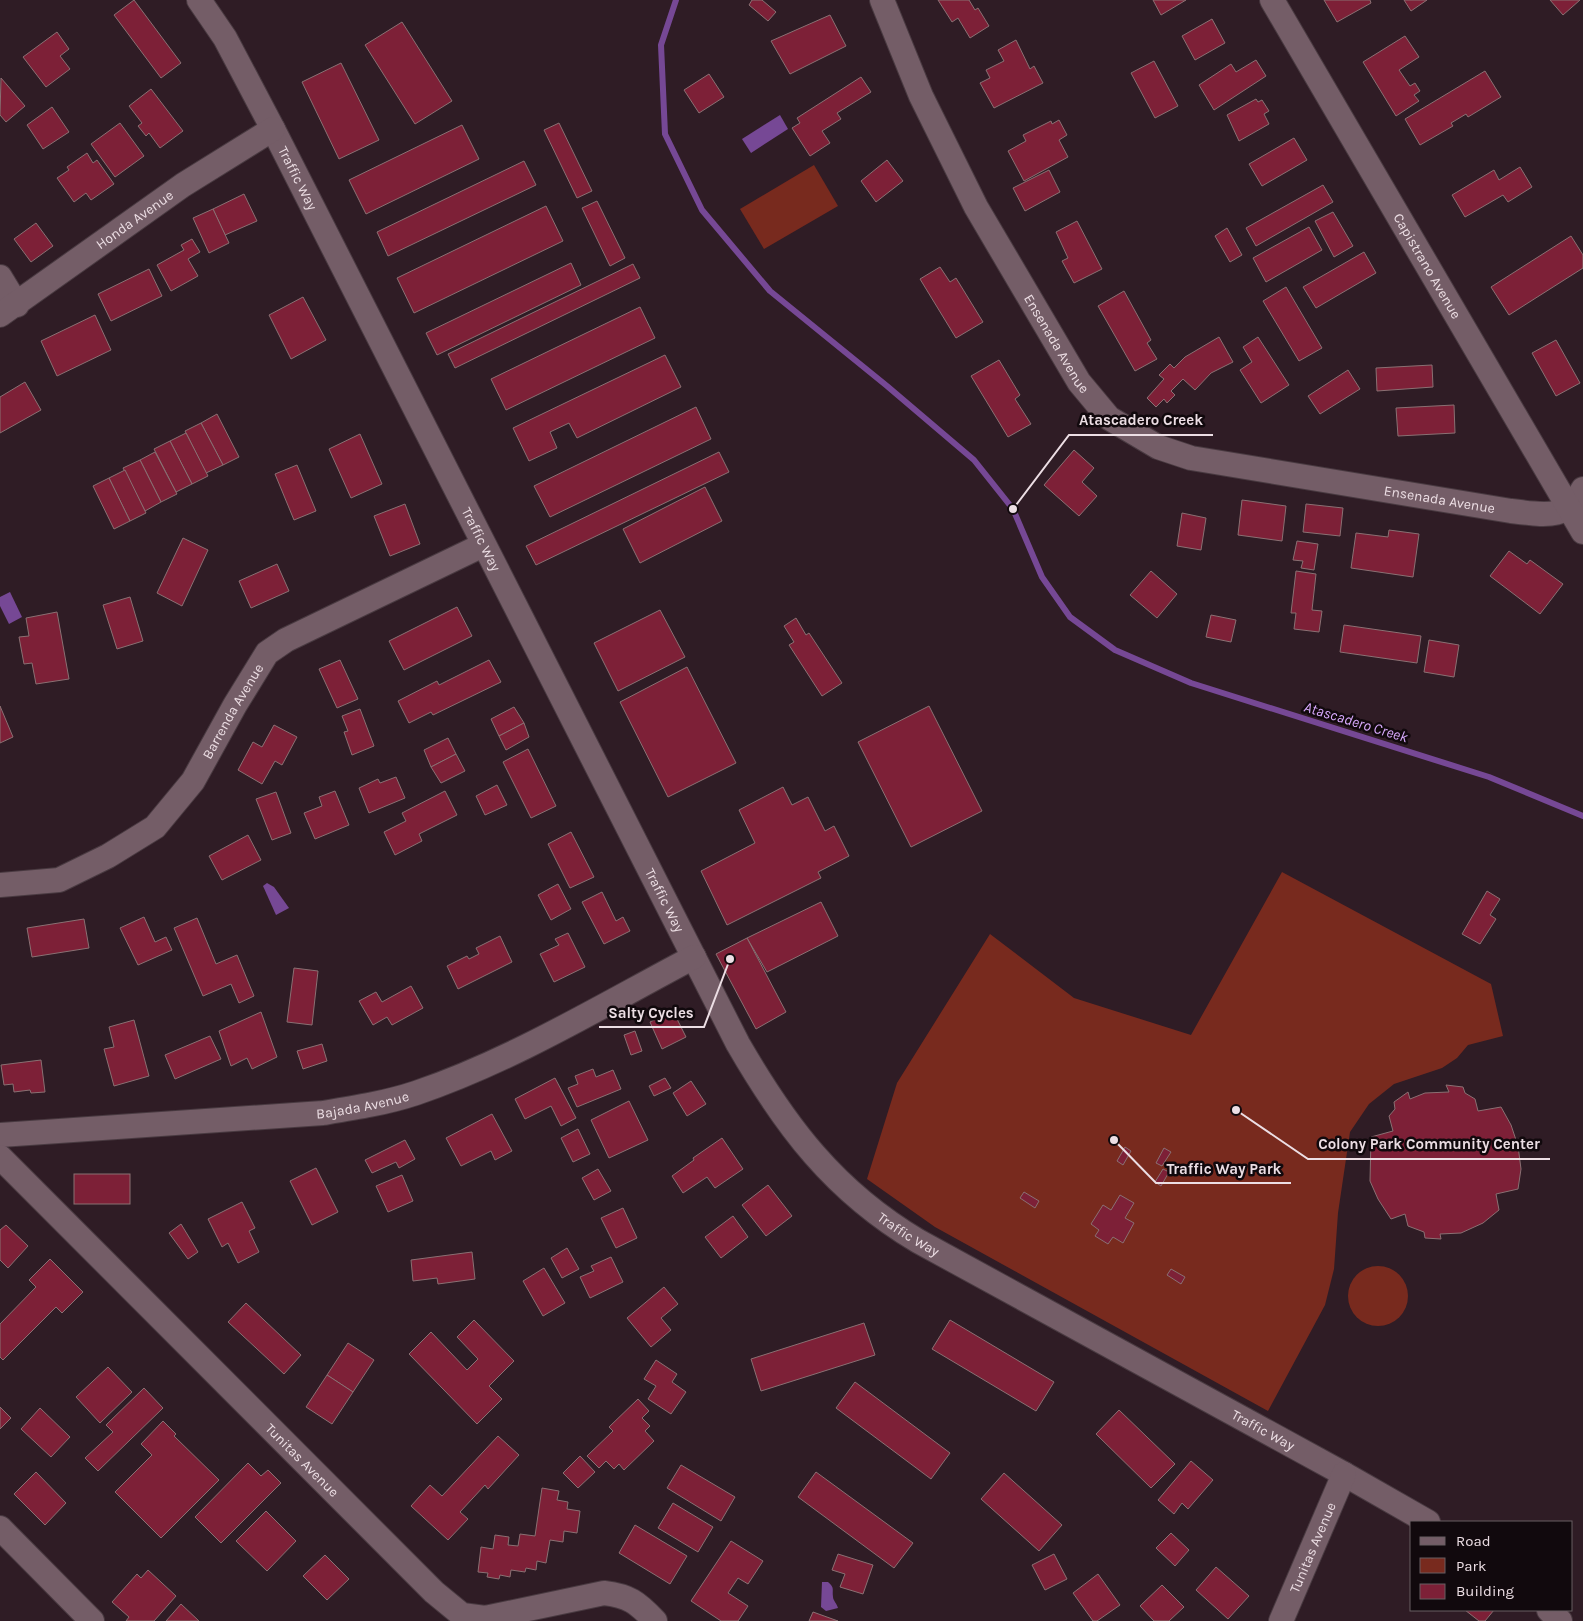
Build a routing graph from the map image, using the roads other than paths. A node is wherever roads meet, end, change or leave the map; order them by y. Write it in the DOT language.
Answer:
graph roads {
  1 [pos="199,0"];
  2 [pos="882,0"];
  3 [pos="1272,0"];
  4 [pos="273,129"];
  5 [pos="0,277"];
  6 [pos="9,310"];
  7 [pos="1583,489"];
  8 [pos="1568,509"];
  9 [pos="1583,532"];
  10 [pos="483,545"];
  11 [pos="0,885"];
  12 [pos="694,958"];
  13 [pos="0,1135"];
  14 [pos="0,1157"];
  15 [pos="1344,1474"];
  16 [pos="1426,1521"];
  17 [pos="0,1528"];
  18 [pos="1550,1611"];
  19 [pos="92,1621"];
  20 [pos="655,1621"];
  21 [pos="1281,1621"];
  22 [pos="1560,1621"];
  1 -- 4 [label="street, Traffic Way"];
  2 -- 8 [label="street, Ensenada Avenue"];
  3 -- 8 [label="street, Capistrano Avenue"];
  4 -- 6 [label="street, Honda Avenue"];
  4 -- 10 [label="street, Traffic Way"];
  5 -- 6 [label="street"];
  7 -- 8 [label="street"];
  8 -- 9 [label="street, Capistrano Avenue"];
  10 -- 11 [label="street, Barrenda Avenue"];
  10 -- 12 [label="street, Traffic Way"];
  12 -- 13 [label="street, Bajada Avenue"];
  12 -- 15 [label="street, Traffic Way"];
  14 -- 20 [label="street, Tunitas Avenue"];
  15 -- 16 [label="street, Traffic Way"];
  15 -- 21 [label="street, Tunitas Avenue"];
  17 -- 19 [label="street"];
  18 -- 22 [label="street"];
}
